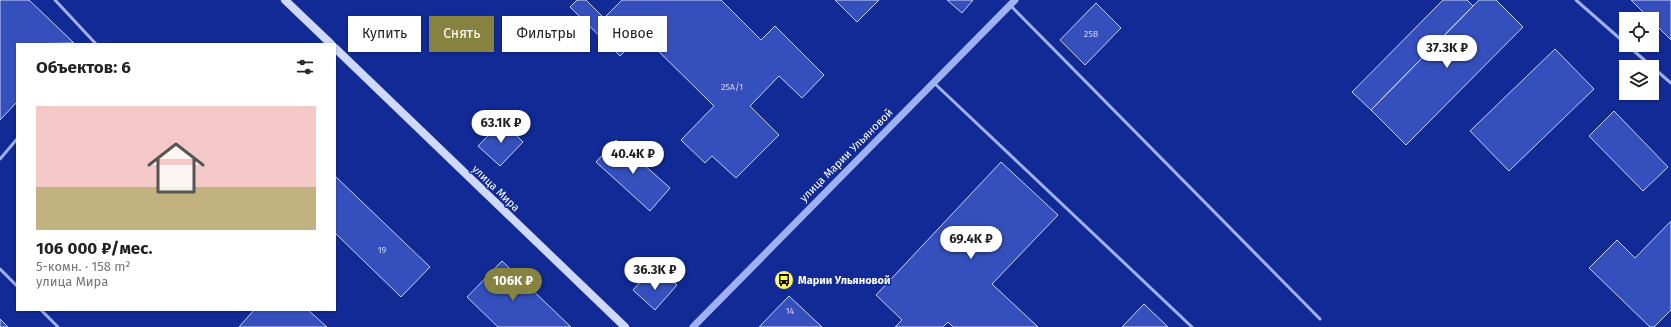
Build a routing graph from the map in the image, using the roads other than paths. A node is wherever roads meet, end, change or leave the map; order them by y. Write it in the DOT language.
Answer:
graph roads {
  1 [pos="55,0"];
  2 [pos="285,0"];
  3 [pos="1576,0"];
  4 [pos="1013,2"];
  5 [pos="1619,37"];
  6 [pos="95,43"];
  7 [pos="329,43"];
  8 [pos="336,49"];
  9 [pos="1636,52"];
  10 [pos="933,82"];
  11 [pos="1671,83"];
  12 [pos="16,140"];
  13 [pos="0,159"];
  14 [pos="0,269"];
  15 [pos="16,285"];
  16 [pos="42,311"];
  17 [pos="1320,319"];
  18 [pos="58,327"];
  19 [pos="625,327"];
  20 [pos="693,327"];
  21 [pos="1192,327"];
  1 -- 6 [label="lane"];
  2 -- 7 [label="main road"];
  3 -- 5 [label="lane"];
  4 -- 10 [label="street, улица Марии Ульяновой"];
  4 -- 17 [label="lane"];
  8 -- 19 [label="main road, улица Мира"];
  9 -- 11 [label="lane"];
  10 -- 20 [label="street, улица Марии Ульяновой"];
  10 -- 21 [label="lane"];
  12 -- 13 [label="lane"];
  14 -- 15 [label="lane"];
  16 -- 18 [label="lane"];
}
